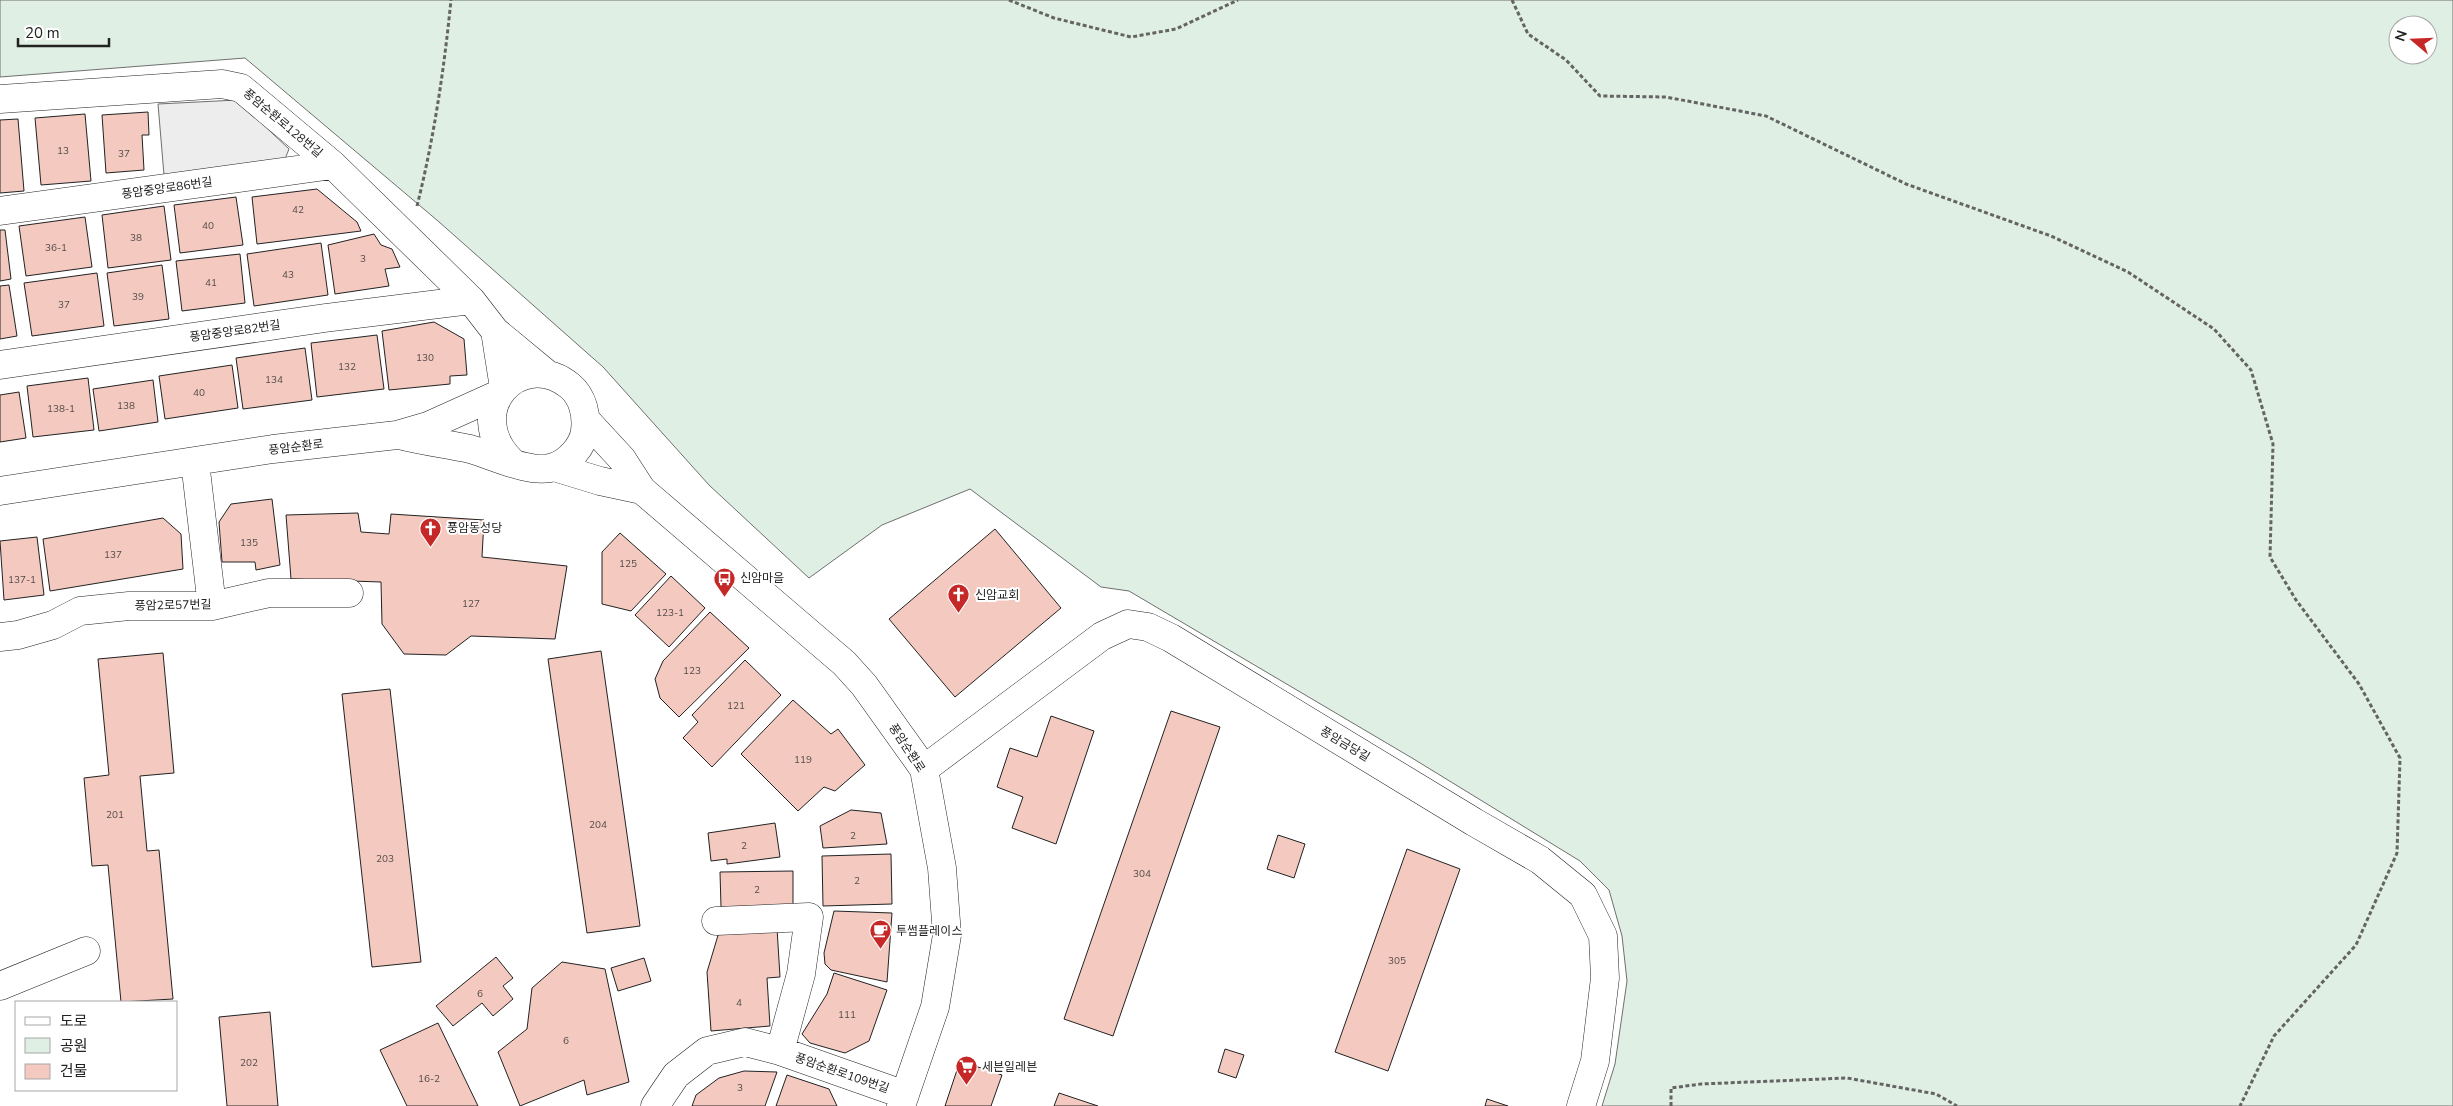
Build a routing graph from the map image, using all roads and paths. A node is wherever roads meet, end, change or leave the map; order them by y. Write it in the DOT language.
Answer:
graph roads {
  1 [pos="450,0"];
  2 [pos="1010,0"];
  3 [pos="1238,0"];
  4 [pos="1512,0"];
  5 [pos="0,99"];
  6 [pos="333,165"];
  7 [pos="0,211"];
  8 [pos="409,238"];
  9 [pos="471,300"];
  10 [pos="495,331"];
  11 [pos="0,365"];
  12 [pos="547,374"];
  13 [pos="502,391"];
  14 [pos="586,420"];
  15 [pos="397,435"];
  16 [pos="511,461"];
  17 [pos="194,462"];
  18 [pos="554,467"];
  19 [pos="642,490"];
  20 [pos="0,491"];
  21 [pos="349,593"];
  22 [pos="212,606"];
  23 [pos="0,637"];
  24 [pos="924,770"];
  25 [pos="716,921"];
  26 [pos="86,951"];
  27 [pos="0,986"];
  28 [pos="780,1051"];
  29 [pos="903,1100"];
  30 [pos="655,1106"];
  31 [pos="1581,1106"];
  32 [pos="1671,1106"];
  33 [pos="1957,1106"];
  34 [pos="2240,1106"];
  1 -- 8 [label="path"];
  2 -- 3 [label="path"];
  4 -- 34 [label="path"];
  5 -- 6 [label="street, 풍암순환로128번길"];
  6 -- 7 [label="street, 풍암중앙로86번길"];
  6 -- 8 [label="street, 풍암순환로128번길"];
  8 -- 9 [label="street, 풍암순환로128번길"];
  9 -- 10 [label="street, 풍암순환로128번길"];
  9 -- 11 [label="street, 풍암중앙로82번길"];
  10 -- 12 [label="street, 풍암순환로128번길"];
  10 -- 13 [label="street, 풍암순환로128번길"];
  12 -- 13 [label="street, 풍암순환로"];
  12 -- 14 [label="street, 풍암순환로"];
  13 -- 15 [label="street, 풍암순환로"];
  13 -- 16 [label="street"];
  14 -- 18 [label="street"];
  14 -- 19 [label="street, 풍암순환로"];
  15 -- 16 [label="street, 풍암순환로"];
  15 -- 17 [label="street, 풍암순환로"];
  16 -- 18 [label="street, 풍암순환로"];
  17 -- 20 [label="street, 풍암순환로"];
  17 -- 22 [label="street"];
  18 -- 19 [label="street, 풍암순환로"];
  19 -- 24 [label="street, 풍암순환로"];
  21 -- 22 [label="street, 풍암2로57번길"];
  22 -- 23 [label="street, 풍암2로57번길"];
  24 -- 29 [label="street, 풍암순환로"];
  24 -- 31 [label="street, 풍암금당길"];
  25 -- 28 [label="street, 풍암순환로109번길"];
  26 -- 27 [label="street"];
  28 -- 29 [label="street, 풍암순환로109번길"];
  28 -- 30 [label="street, 풍암순환로109번길"];
  32 -- 33 [label="path"];
}
